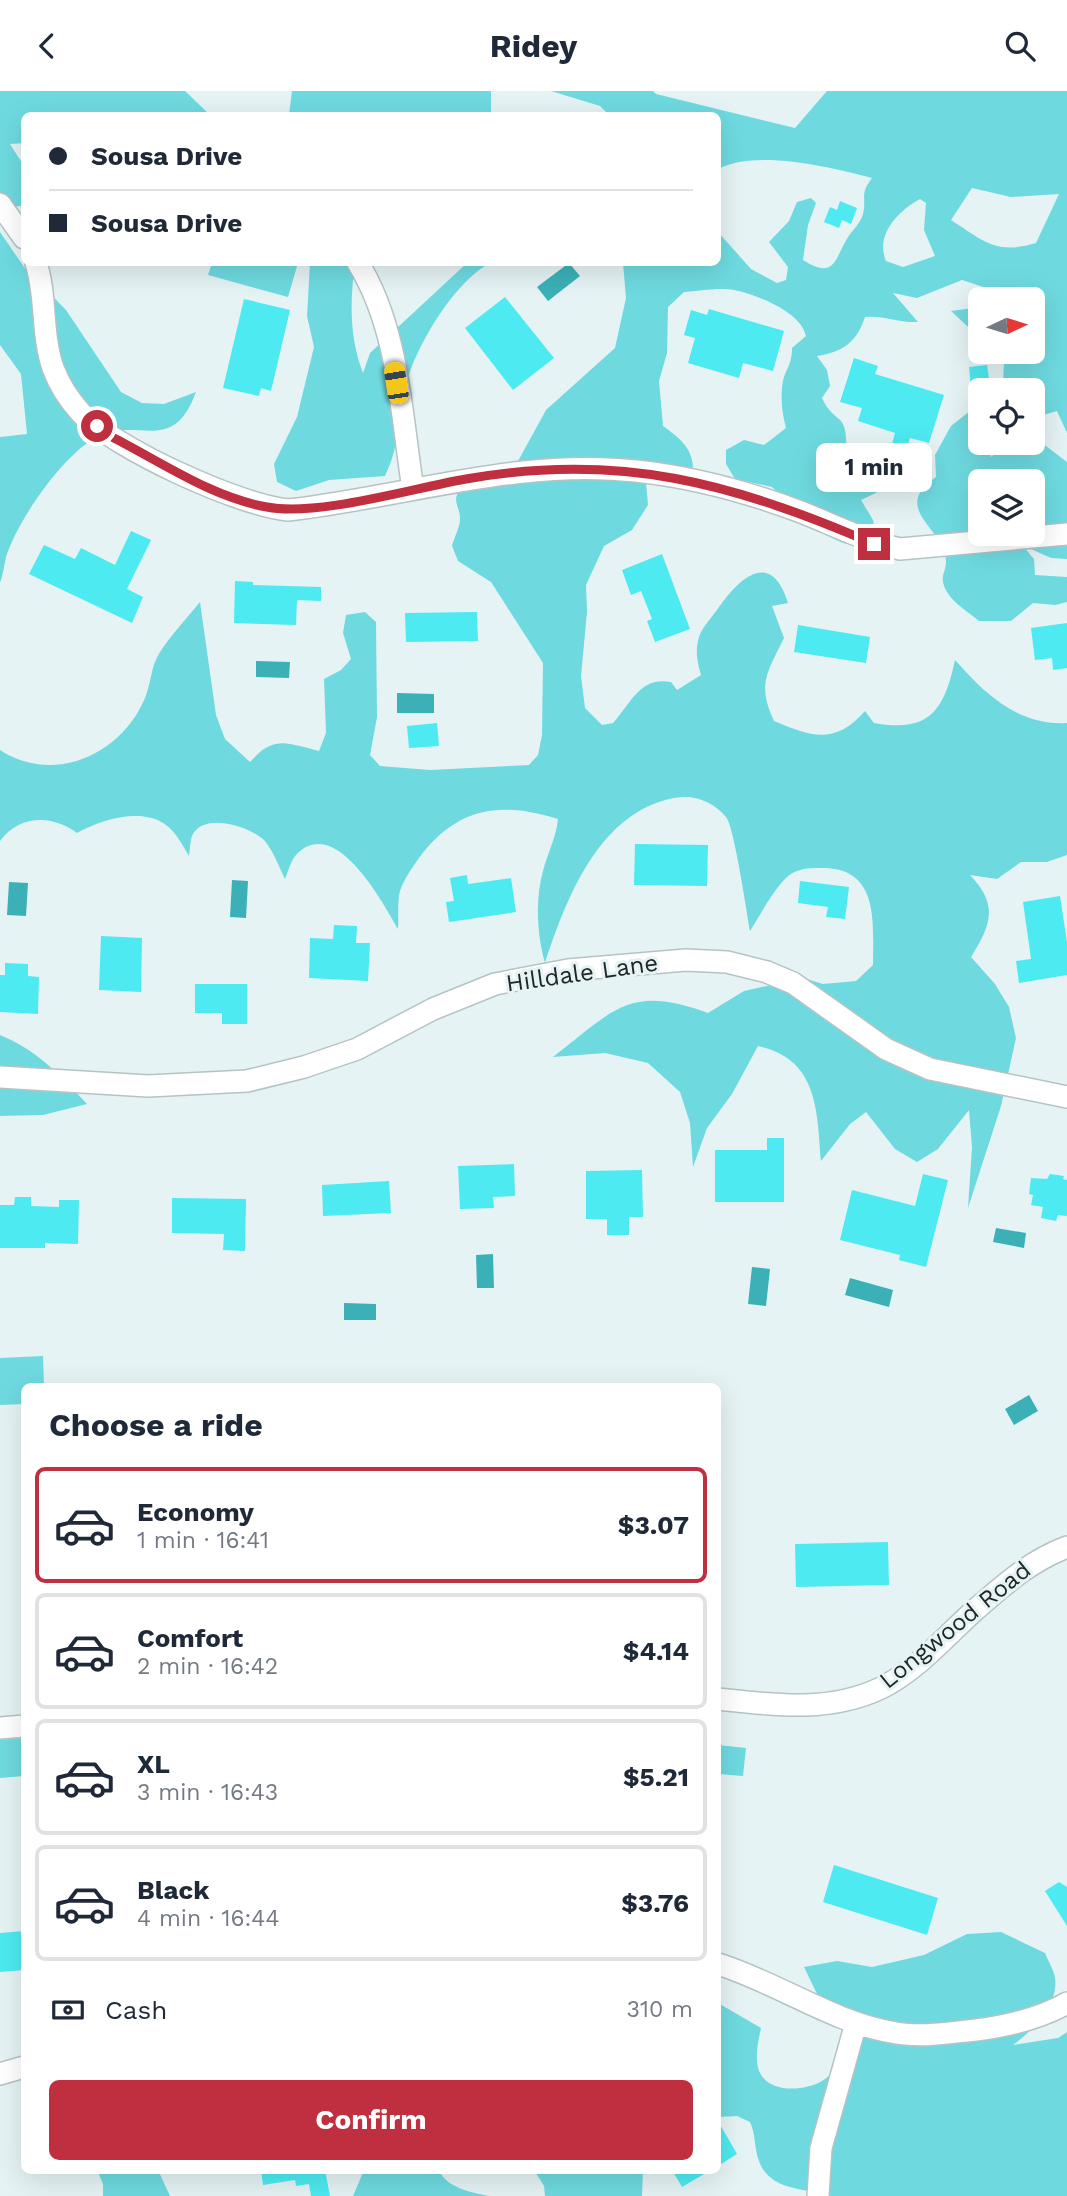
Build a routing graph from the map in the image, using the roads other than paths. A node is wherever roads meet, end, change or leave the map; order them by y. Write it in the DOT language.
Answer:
graph roads {
  1 [pos="0,204"];
  2 [pos="21,234"];
  3 [pos="37,266"];
  4 [pos="360,266"];
  5 [pos="414,489"];
  6 [pos="1067,534"];
  7 [pos="0,1077"];
  8 [pos="1067,1097"];
  9 [pos="1067,1546"];
  10 [pos="721,1699"];
  11 [pos="21,1726"];
  12 [pos="0,1728"];
  13 [pos="721,1965"];
  14 [pos="1067,2003"];
  15 [pos="856,2022"];
  16 [pos="21,2068"];
  17 [pos="0,2074"];
  18 [pos="818,2196"];
  1 -- 2 [label="street"];
  3 -- 5 [label="street"];
  4 -- 5 [label="street"];
  5 -- 6 [label="street"];
  7 -- 8 [label="street, Hilldale Lane"];
  9 -- 10 [label="street, Longwood Road"];
  11 -- 12 [label="street"];
  13 -- 15 [label="street"];
  14 -- 15 [label="street"];
  15 -- 18 [label="street"];
  16 -- 17 [label="street"];
}
